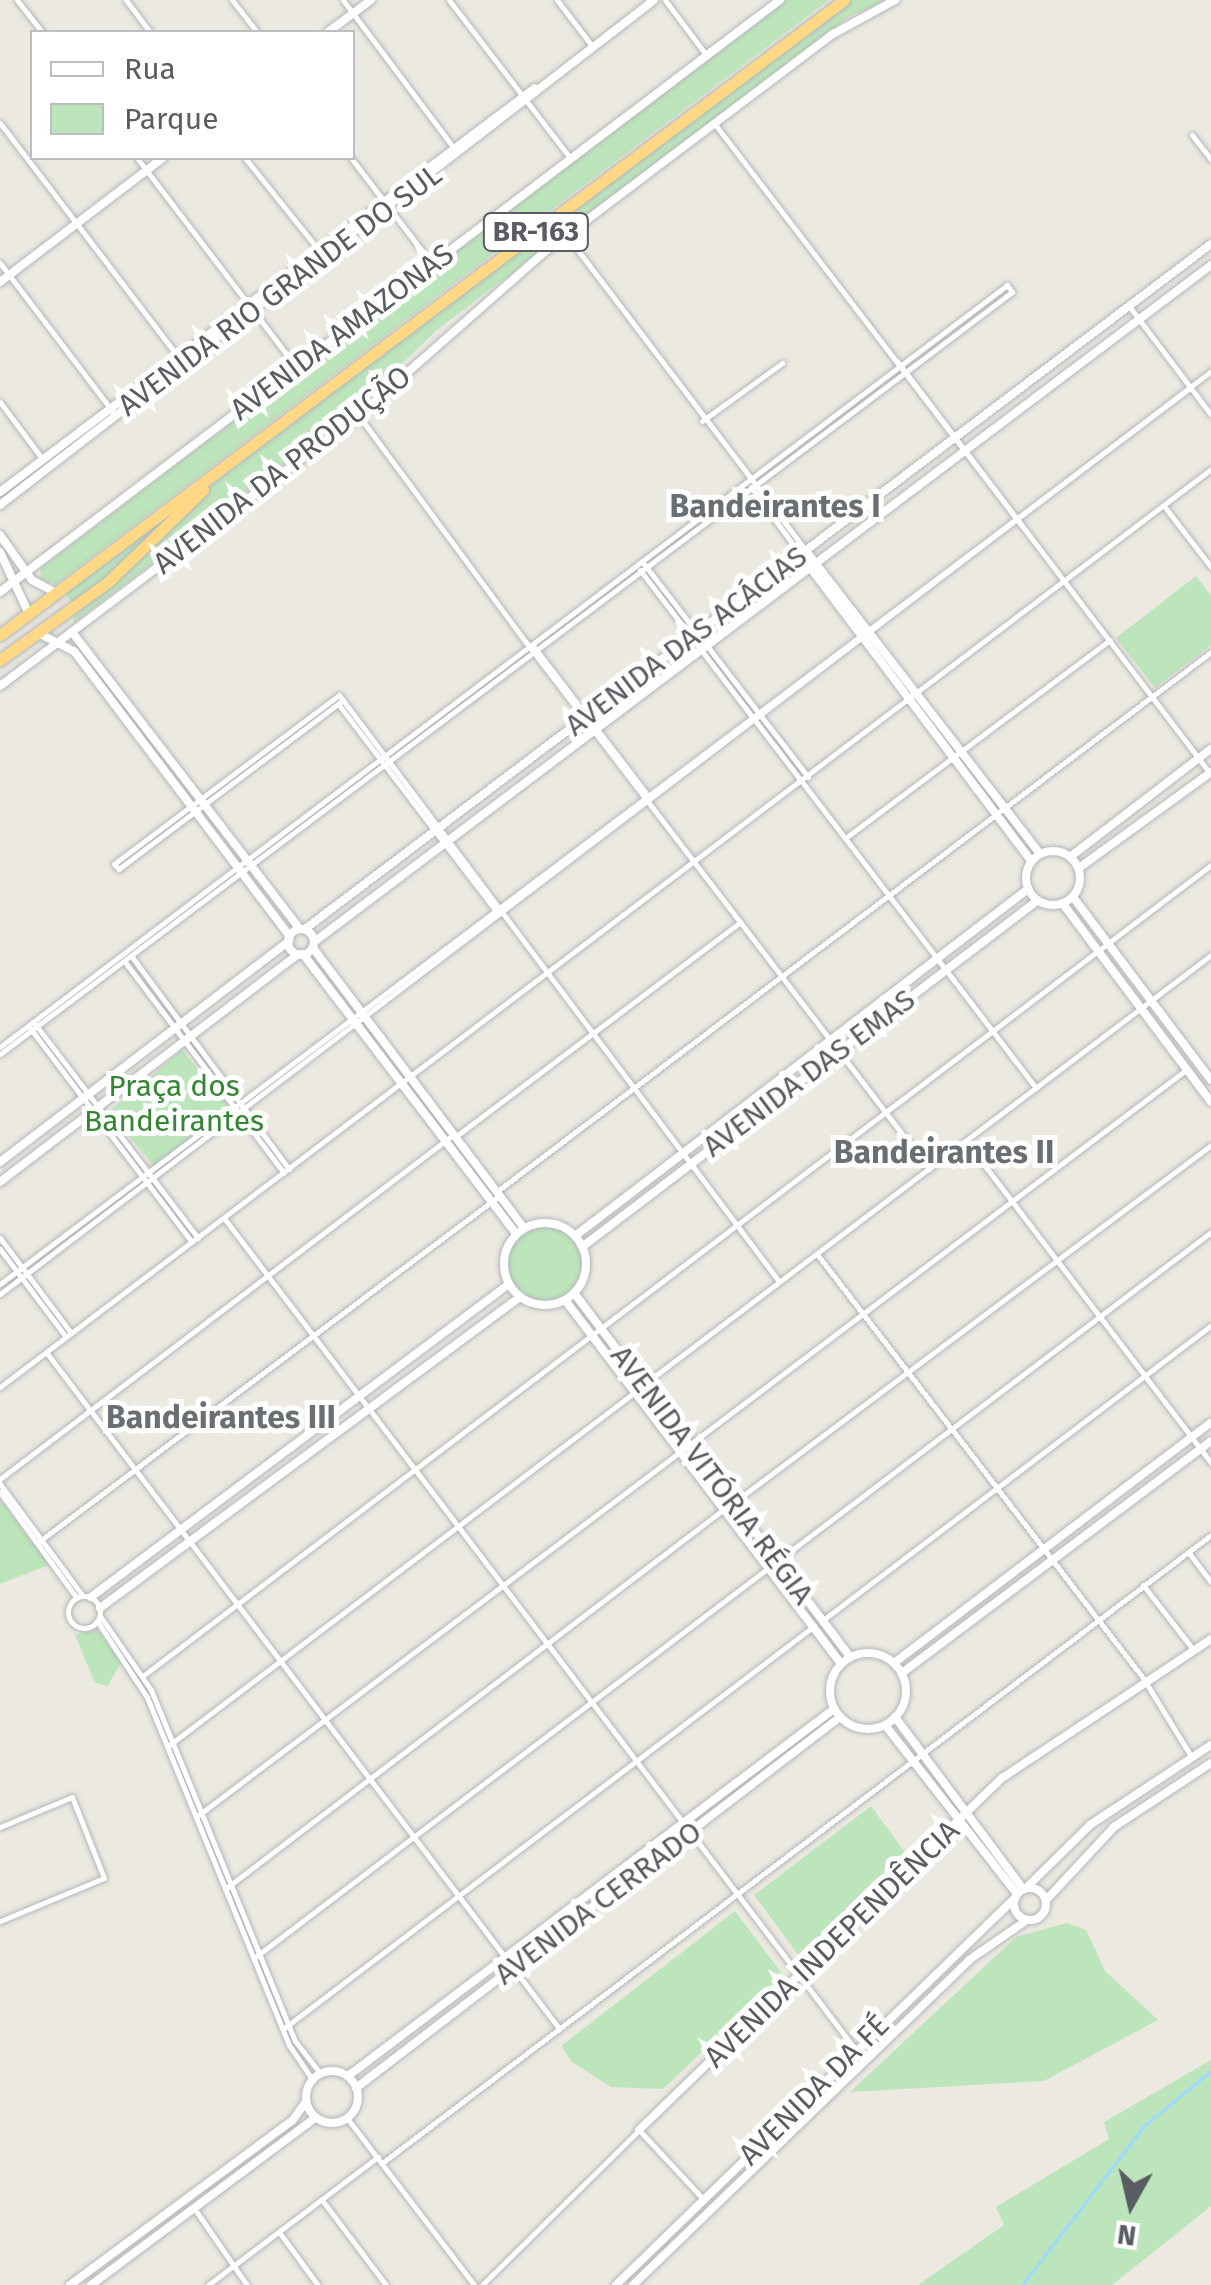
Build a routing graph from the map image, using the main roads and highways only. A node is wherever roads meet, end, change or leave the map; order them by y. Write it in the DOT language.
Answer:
graph roads {
  1 [pos="844,0"];
  2 [pos="230,464"];
  3 [pos="56,593"];
  4 [pos="70,611"];
  5 [pos="29,614"];
  6 [pos="40,634"];
  7 [pos="0,635"];
  8 [pos="0,660"];
  1 -- 2 [label="highway, BR-163"];
  2 -- 3 [label="highway, BR-163"];
  2 -- 4 [label="highway, BR-163"];
  3 -- 4 [label="highway"];
  3 -- 5 [label="highway, BR-163"];
  4 -- 6 [label="highway, BR-163"];
  5 -- 6 [label="highway"];
  5 -- 7 [label="highway, BR-163"];
  6 -- 8 [label="highway, BR-163"];
}
